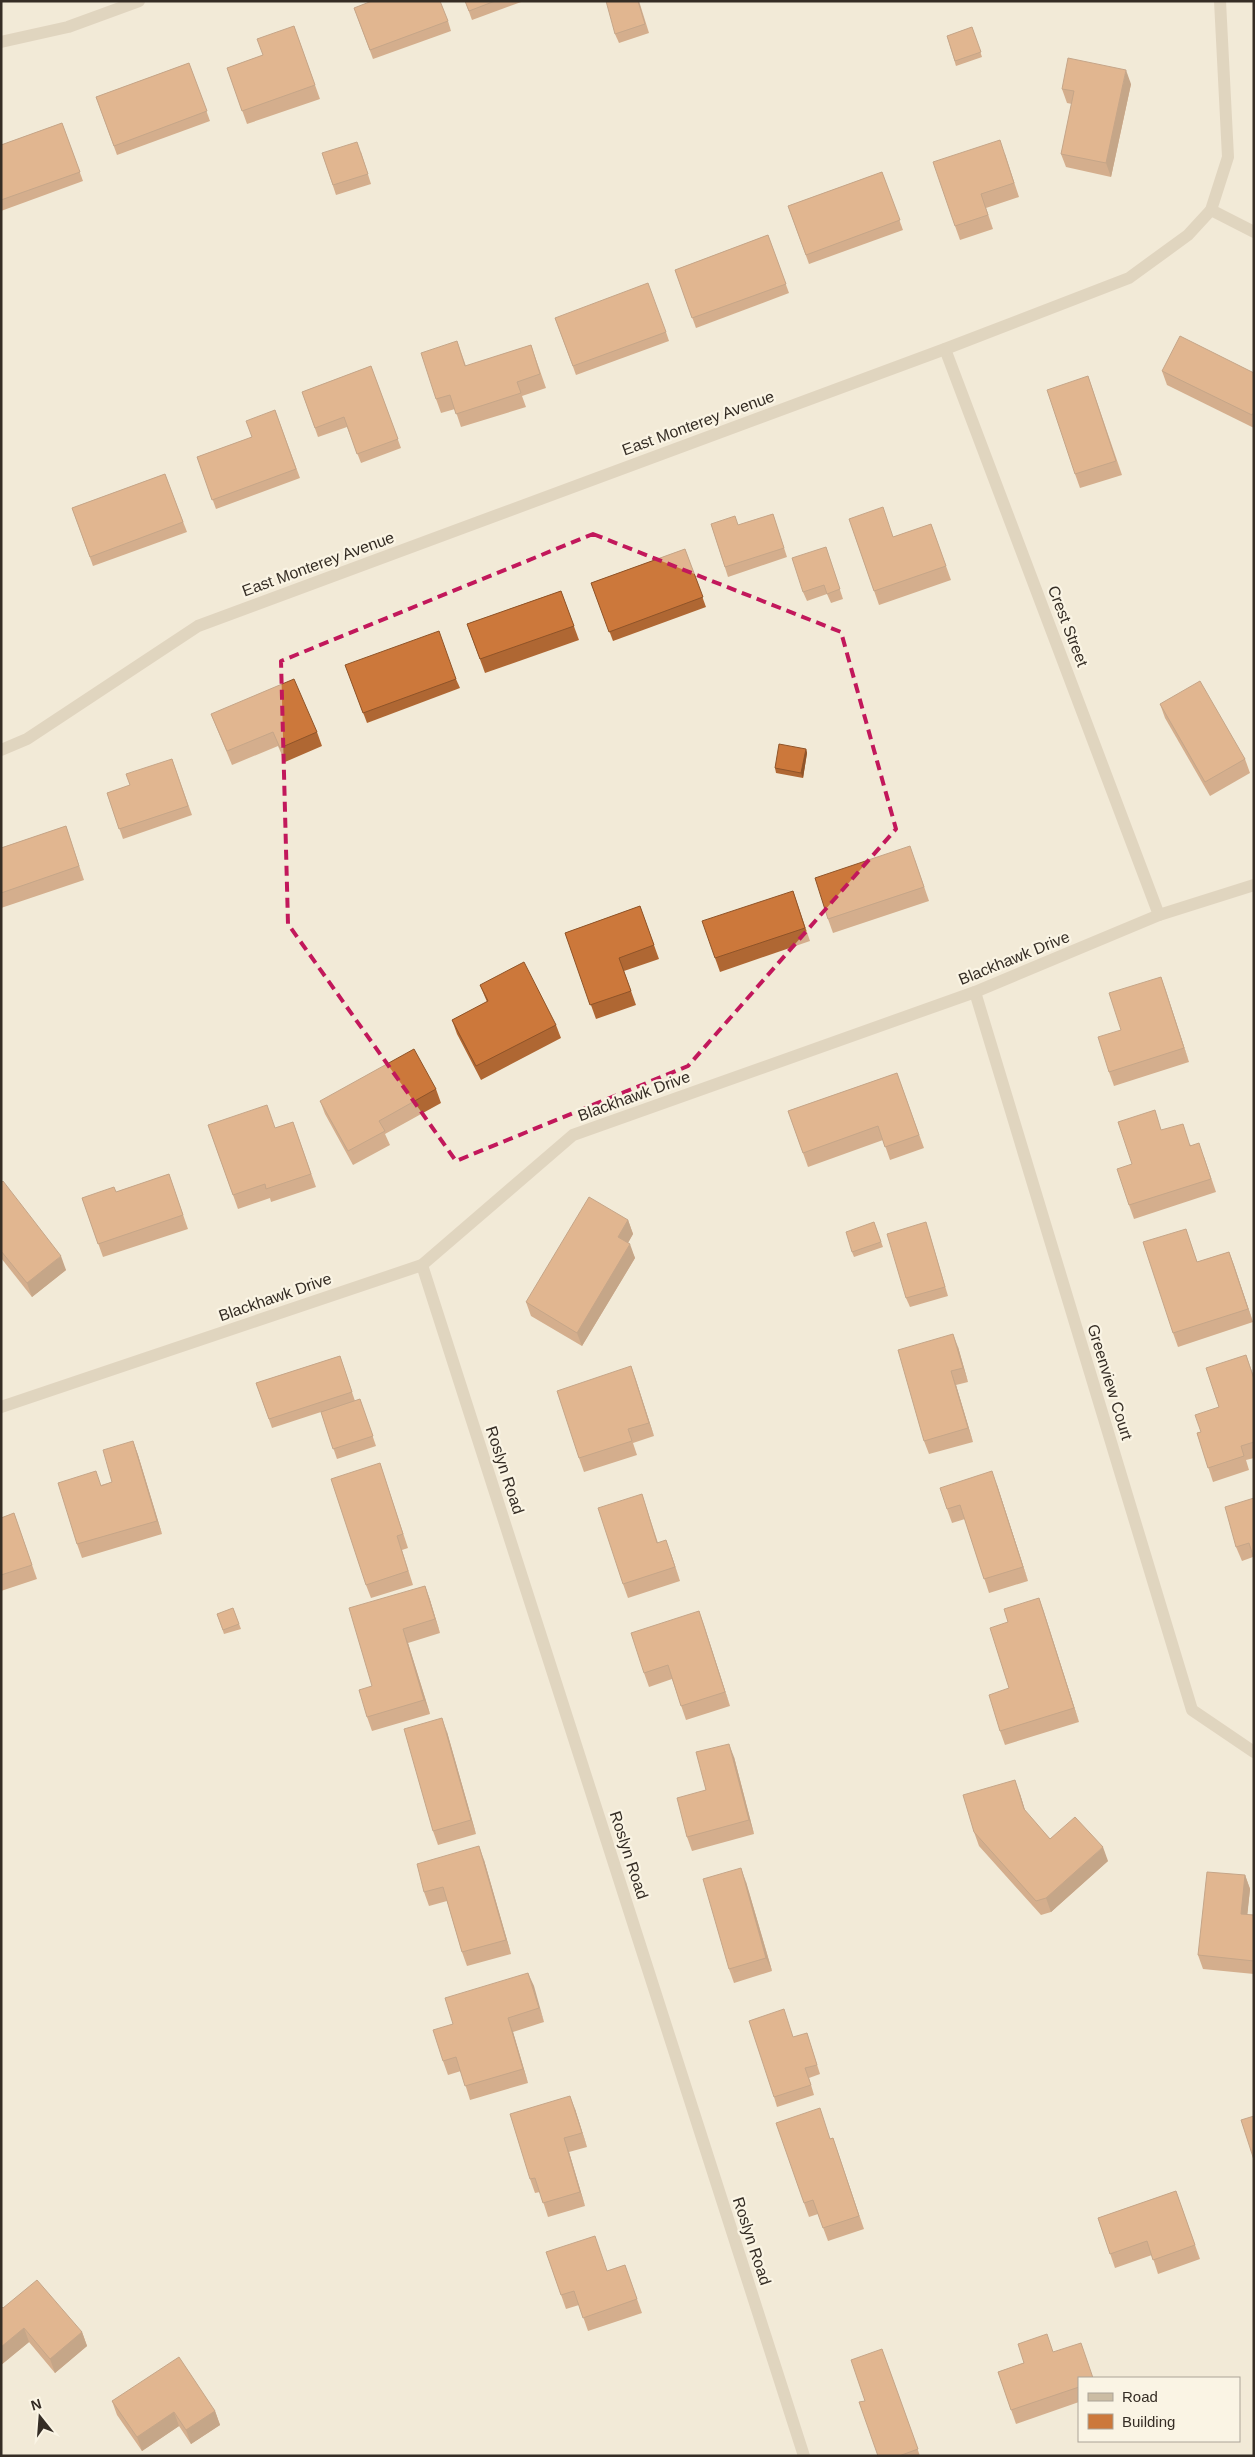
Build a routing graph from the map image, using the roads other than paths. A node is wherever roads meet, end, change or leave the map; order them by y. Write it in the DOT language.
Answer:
graph roads {
  1 [pos="139,1"];
  2 [pos="1220,1"];
  3 [pos="1,42"];
  4 [pos="1210,210"];
  5 [pos="1254,232"];
  6 [pos="945,349"];
  7 [pos="1,750"];
  8 [pos="1254,886"];
  9 [pos="1159,915"];
  10 [pos="975,992"];
  11 [pos="422,1265"];
  12 [pos="1,1408"];
  13 [pos="1254,1752"];
  14 [pos="804,2456"];
  1 -- 3 [label="street"];
  2 -- 4 [label="street, East Monterey Avenue"];
  4 -- 5 [label="street"];
  4 -- 6 [label="street, East Monterey Avenue"];
  6 -- 7 [label="street, East Monterey Avenue"];
  6 -- 9 [label="street, Crest Street"];
  8 -- 9 [label="street, Blackhawk Drive"];
  9 -- 10 [label="street, Blackhawk Drive"];
  10 -- 11 [label="street, Blackhawk Drive"];
  10 -- 13 [label="street, Greenview Court"];
  11 -- 12 [label="street, Blackhawk Drive"];
  11 -- 14 [label="street, Roslyn Road"];
}
